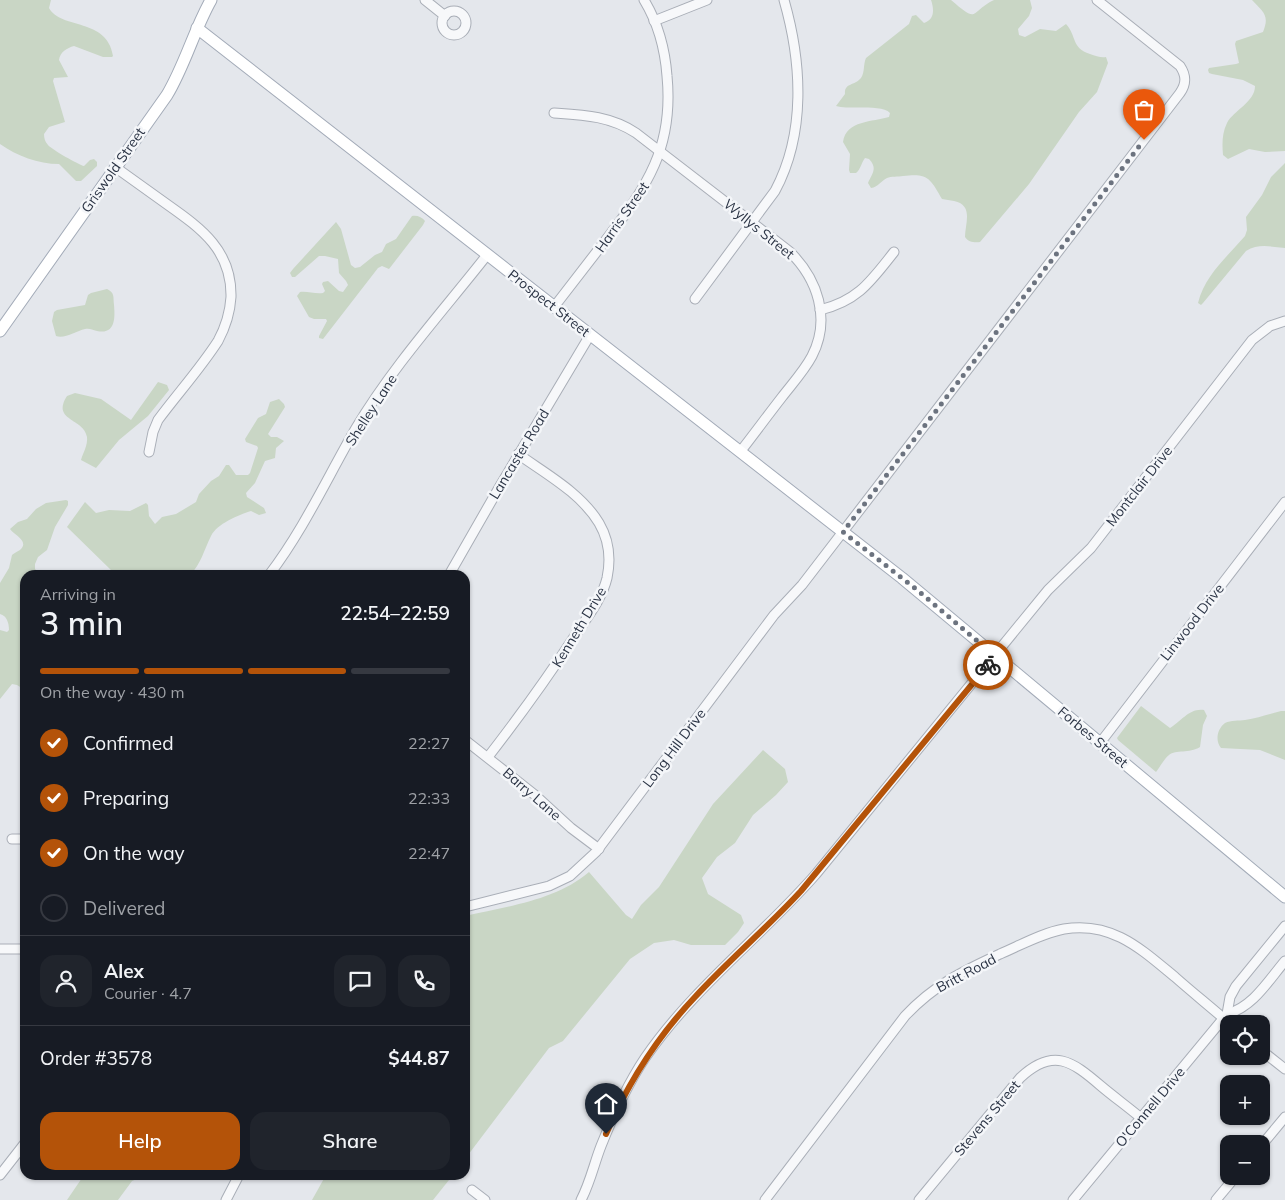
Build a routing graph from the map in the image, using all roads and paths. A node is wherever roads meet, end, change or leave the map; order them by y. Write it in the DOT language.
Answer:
graph roads {
  1 [pos="210,0"];
  2 [pos="425,0"];
  3 [pos="644,0"];
  4 [pos="707,0"];
  5 [pos="784,0"];
  6 [pos="1097,0"];
  7 [pos="445,16"];
  8 [pos="654,21"];
  9 [pos="197,28"];
  10 [pos="554,113"];
  11 [pos="660,151"];
  12 [pos="115,167"];
  13 [pos="752,223"];
  14 [pos="894,252"];
  15 [pos="487,255"];
  16 [pos="694,299"];
  17 [pos="554,307"];
  18 [pos="820,310"];
  19 [pos="1285,322"];
  20 [pos="0,331"];
  21 [pos="590,335"];
  22 [pos="149,452"];
  23 [pos="740,452"];
  24 [pos="518,454"];
  25 [pos="1285,502"];
  26 [pos="843,532"];
  27 [pos="272,570"];
  28 [pos="452,570"];
  29 [pos="902,578"];
  30 [pos="995,656"];
  31 [pos="1100,743"];
  32 [pos="470,744"];
  33 [pos="488,757"];
  34 [pos="12,839"];
  35 [pos="20,839"];
  36 [pos="599,849"];
  37 [pos="1285,897"];
  38 [pos="470,906"];
  39 [pos="1285,926"];
  40 [pos="0,949"];
  41 [pos="20,949"];
  42 [pos="1285,961"];
  43 [pos="1222,1015"];
  44 [pos="1227,1015"];
  45 [pos="1232,1015"];
  46 [pos="1220,1027"];
  47 [pos="1270,1057"];
  48 [pos="1285,1069"];
  49 [pos="1285,1117"];
  50 [pos="1141,1118"];
  51 [pos="1270,1135"];
  52 [pos="20,1149"];
  53 [pos="0,1175"];
  54 [pos="236,1180"];
  55 [pos="1228,1185"];
  56 [pos="472,1190"];
  57 [pos="226,1200"];
  58 [pos="485,1200"];
  59 [pos="581,1200"];
  60 [pos="765,1200"];
  61 [pos="919,1200"];
  62 [pos="1073,1200"];
  63 [pos="1216,1200"];
  1 -- 9 [label="main road, Griswold Street"];
  2 -- 7 [label="street"];
  3 -- 8 [label="street, Harris Street"];
  4 -- 8 [label="street"];
  5 -- 13 [label="street"];
  6 -- 26 [label="street, Long Hill Drive"];
  8 -- 11 [label="street, Harris Street"];
  9 -- 12 [label="main road, Griswold Street"];
  9 -- 15 [label="main road, Prospect Street"];
  10 -- 11 [label="street, Wyllys Street"];
  11 -- 13 [label="street, Wyllys Street"];
  11 -- 17 [label="street, Harris Street"];
  12 -- 20 [label="main road, Griswold Street"];
  12 -- 22 [label="street"];
  13 -- 16 [label="street"];
  13 -- 18 [label="street, Wyllys Street"];
  14 -- 18 [label="street"];
  15 -- 17 [label="main road, Prospect Street"];
  15 -- 27 [label="street, Shelley Lane"];
  17 -- 21 [label="main road, Prospect Street"];
  18 -- 23 [label="street, Wyllys Street"];
  19 -- 30 [label="street, Montclair Drive"];
  21 -- 23 [label="main road, Prospect Street"];
  21 -- 24 [label="street, Lancaster Road"];
  23 -- 26 [label="main road, Prospect Street"];
  24 -- 28 [label="street, Lancaster Road"];
  24 -- 33 [label="street, Kenneth Drive"];
  25 -- 31 [label="street, Linwood Drive"];
  26 -- 29 [label="main road, Prospect Street"];
  26 -- 36 [label="street, Long Hill Drive"];
  29 -- 30 [label="main road, Forbes Street"];
  30 -- 31 [label="main road, Forbes Street"];
  30 -- 59 [label="street, Montclair Drive"];
  31 -- 37 [label="main road, Forbes Street"];
  32 -- 33 [label="street, Barry Lane"];
  33 -- 36 [label="street, Barry Lane"];
  34 -- 35 [label="street"];
  36 -- 38 [label="street, Long Hill Drive"];
  39 -- 44 [label="street, O'Connell Drive"];
  40 -- 41 [label="street"];
  42 -- 45 [label="street, O'Connell Drive"];
  43 -- 60 [label="street, Britt Road"];
  46 -- 50 [label="street, O'Connell Drive"];
  47 -- 48 [label="street"];
  49 -- 51 [label="street"];
  50 -- 61 [label="street, Stevens Street"];
  50 -- 62 [label="street, O'Connell Drive"];
  52 -- 53 [label="street"];
  54 -- 57 [label="street"];
  55 -- 63 [label="street"];
  56 -- 58 [label="street"];
}
